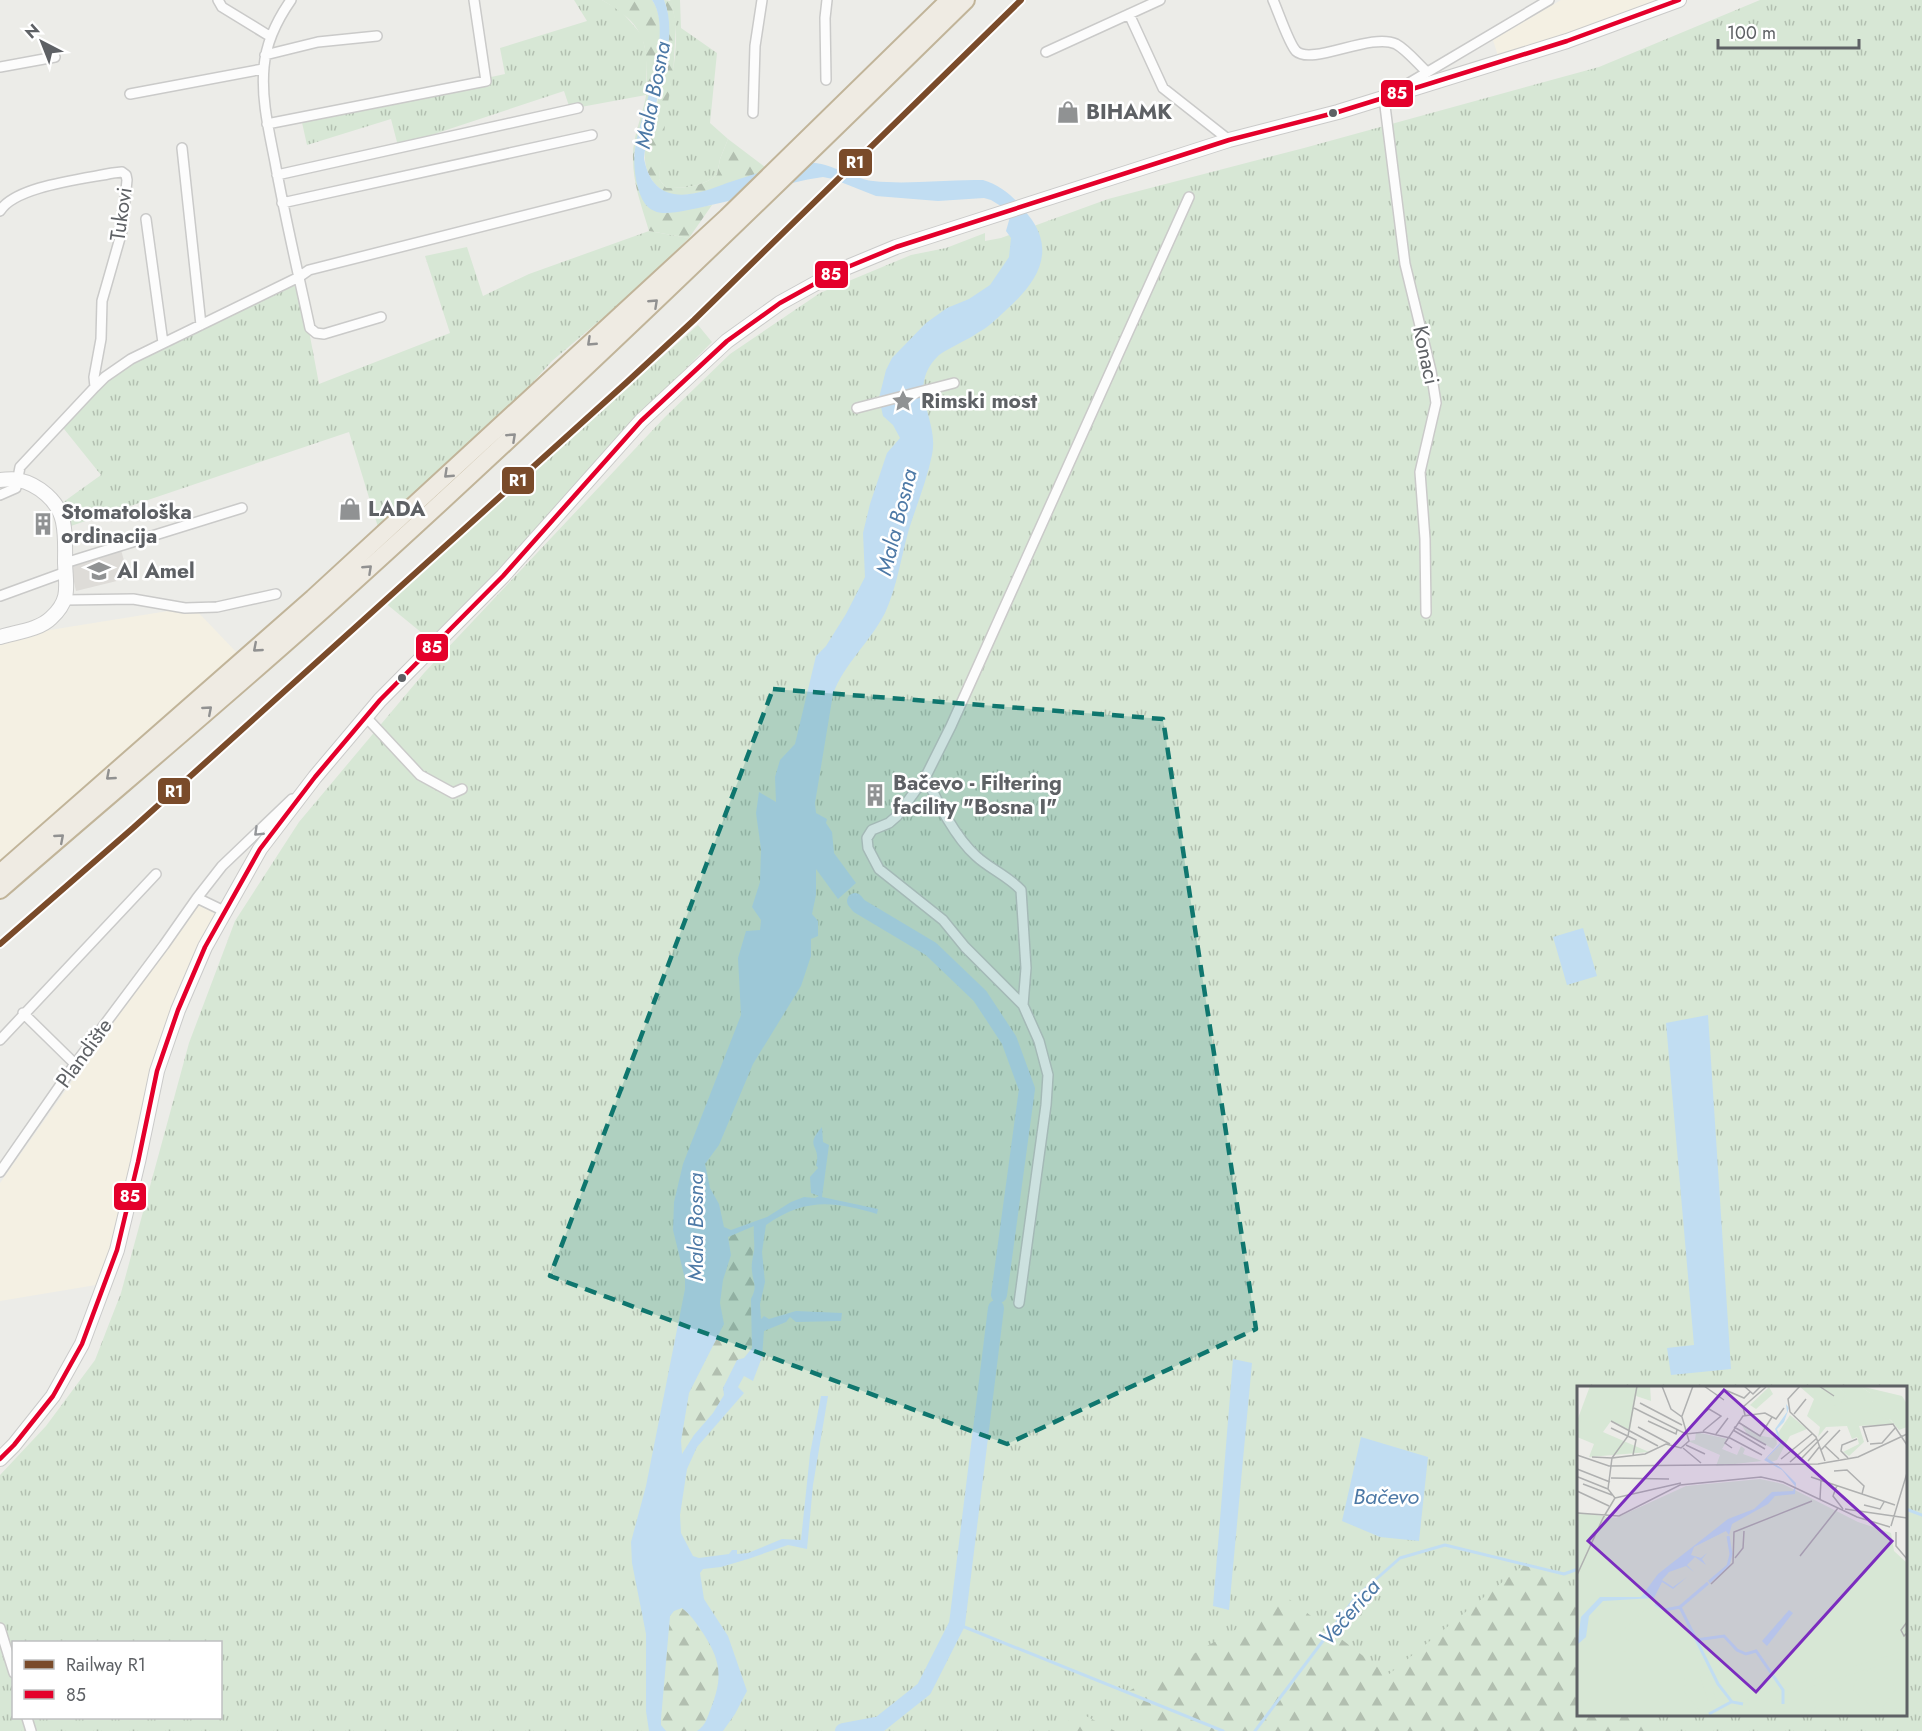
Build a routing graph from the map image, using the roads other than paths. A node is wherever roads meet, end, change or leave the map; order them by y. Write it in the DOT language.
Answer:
graph roads {
  1 [pos="218,0"];
  2 [pos="291,0"];
  3 [pos="474,0"];
  4 [pos="762,0"];
  5 [pos="827,0"];
  6 [pos="949,0"];
  7 [pos="966,0"];
  8 [pos="1160,0"];
  9 [pos="1273,0"];
  10 [pos="1549,0"];
  11 [pos="1679,0"];
  12 [pos="1129,14"];
  13 [pos="377,36"];
  14 [pos="271,37"];
  15 [pos="1046,52"];
  16 [pos="265,55"];
  17 [pos="54,57"];
  18 [pos="0,67"];
  19 [pos="263,69"];
  20 [pos="1427,72"];
  21 [pos="826,80"];
  22 [pos="130,94"];
  23 [pos="1384,98"];
  24 [pos="578,108"];
  25 [pos="753,113"];
  26 [pos="267,124"];
  27 [pos="592,135"];
  28 [pos="1230,140"];
  29 [pos="182,148"];
  30 [pos="800,154"];
  31 [pos="277,175"];
  32 [pos="606,195"];
  33 [pos="1189,198"];
  34 [pos="282,203"];
  35 [pos="0,211"];
  36 [pos="146,219"];
  37 [pos="299,276"];
  38 [pos="381,317"];
  39 [pos="201,325"];
  40 [pos="163,343"];
  41 [pos="954,383"];
  42 [pos="95,387"];
  43 [pos="857,408"];
  44 [pos="0,480"];
  45 [pos="18,480"];
  46 [pos="0,495"];
  47 [pos="242,508"];
  48 [pos="66,568"];
  49 [pos="276,594"];
  50 [pos="0,596"];
  51 [pos="65,600"];
  52 [pos="313,609"];
  53 [pos="1426,613"];
  54 [pos="0,637"];
  55 [pos="365,716"];
  56 [pos="926,776"];
  57 [pos="315,777"];
  58 [pos="462,789"];
  59 [pos="0,873"];
  60 [pos="156,874"];
  61 [pos="0,890"];
  62 [pos="197,898"];
  63 [pos="224,911"];
  64 [pos="1023,1005"];
  65 [pos="23,1014"];
  66 [pos="0,1040"];
  67 [pos="75,1064"];
  68 [pos="0,1172"];
  69 [pos="1018,1303"];
  70 [pos="0,1459"];
  71 [pos="0,1628"];
  72 [pos="12,1667"];
  1 -- 14 [label="street"];
  2 -- 14 [label="street"];
  3 -- 26 [label="street"];
  4 -- 25 [label="street"];
  5 -- 21 [label="street"];
  6 -- 30 [label="highway"];
  7 -- 30 [label="highway"];
  8 -- 12 [label="street"];
  9 -- 20 [label="street"];
  10 -- 20 [label="street"];
  11 -- 23 [label="main road"];
  12 -- 15 [label="street"];
  12 -- 28 [label="street"];
  13 -- 16 [label="street"];
  14 -- 16 [label="street"];
  16 -- 19 [label="street"];
  17 -- 18 [label="street"];
  19 -- 22 [label="street"];
  19 -- 26 [label="street"];
  20 -- 23 [label="street"];
  23 -- 28 [label="main road"];
  23 -- 53 [label="street, Konaci"];
  24 -- 31 [label="street"];
  26 -- 31 [label="street"];
  27 -- 34 [label="street"];
  28 -- 55 [label="main road"];
  29 -- 39 [label="street"];
  30 -- 52 [label="highway"];
  31 -- 34 [label="street"];
  32 -- 37 [label="street"];
  33 -- 56 [label="street"];
  34 -- 37 [label="street"];
  35 -- 42 [label="street, Tukovi"];
  36 -- 40 [label="street, Tukovi"];
  37 -- 38 [label="street"];
  37 -- 39 [label="street"];
  39 -- 40 [label="street"];
  40 -- 42 [label="street"];
  41 -- 43 [label="street"];
  42 -- 45 [label="street"];
  44 -- 45 [label="main road"];
  45 -- 46 [label="street"];
  45 -- 48 [label="main road"];
  47 -- 48 [label="street"];
  48 -- 50 [label="street"];
  48 -- 51 [label="main road"];
  49 -- 51 [label="street"];
  51 -- 54 [label="main road"];
  52 -- 59 [label="highway, one-way"];
  61 -- 52 [label="highway, one-way"];
  55 -- 57 [label="main road"];
  55 -- 58 [label="street"];
  56 -- 64 [label="street"];
  56 -- 64 [label="street"];
  57 -- 62 [label="street, Plandište, one-way"];
  57 -- 63 [label="main road"];
  60 -- 65 [label="street"];
  62 -- 63 [label="street"];
  62 -- 67 [label="street, Plandište"];
  63 -- 70 [label="main road"];
  64 -- 69 [label="street"];
  65 -- 66 [label="street"];
  65 -- 67 [label="street"];
  67 -- 68 [label="street, Plandište"];
  71 -- 72 [label="street"];
}
